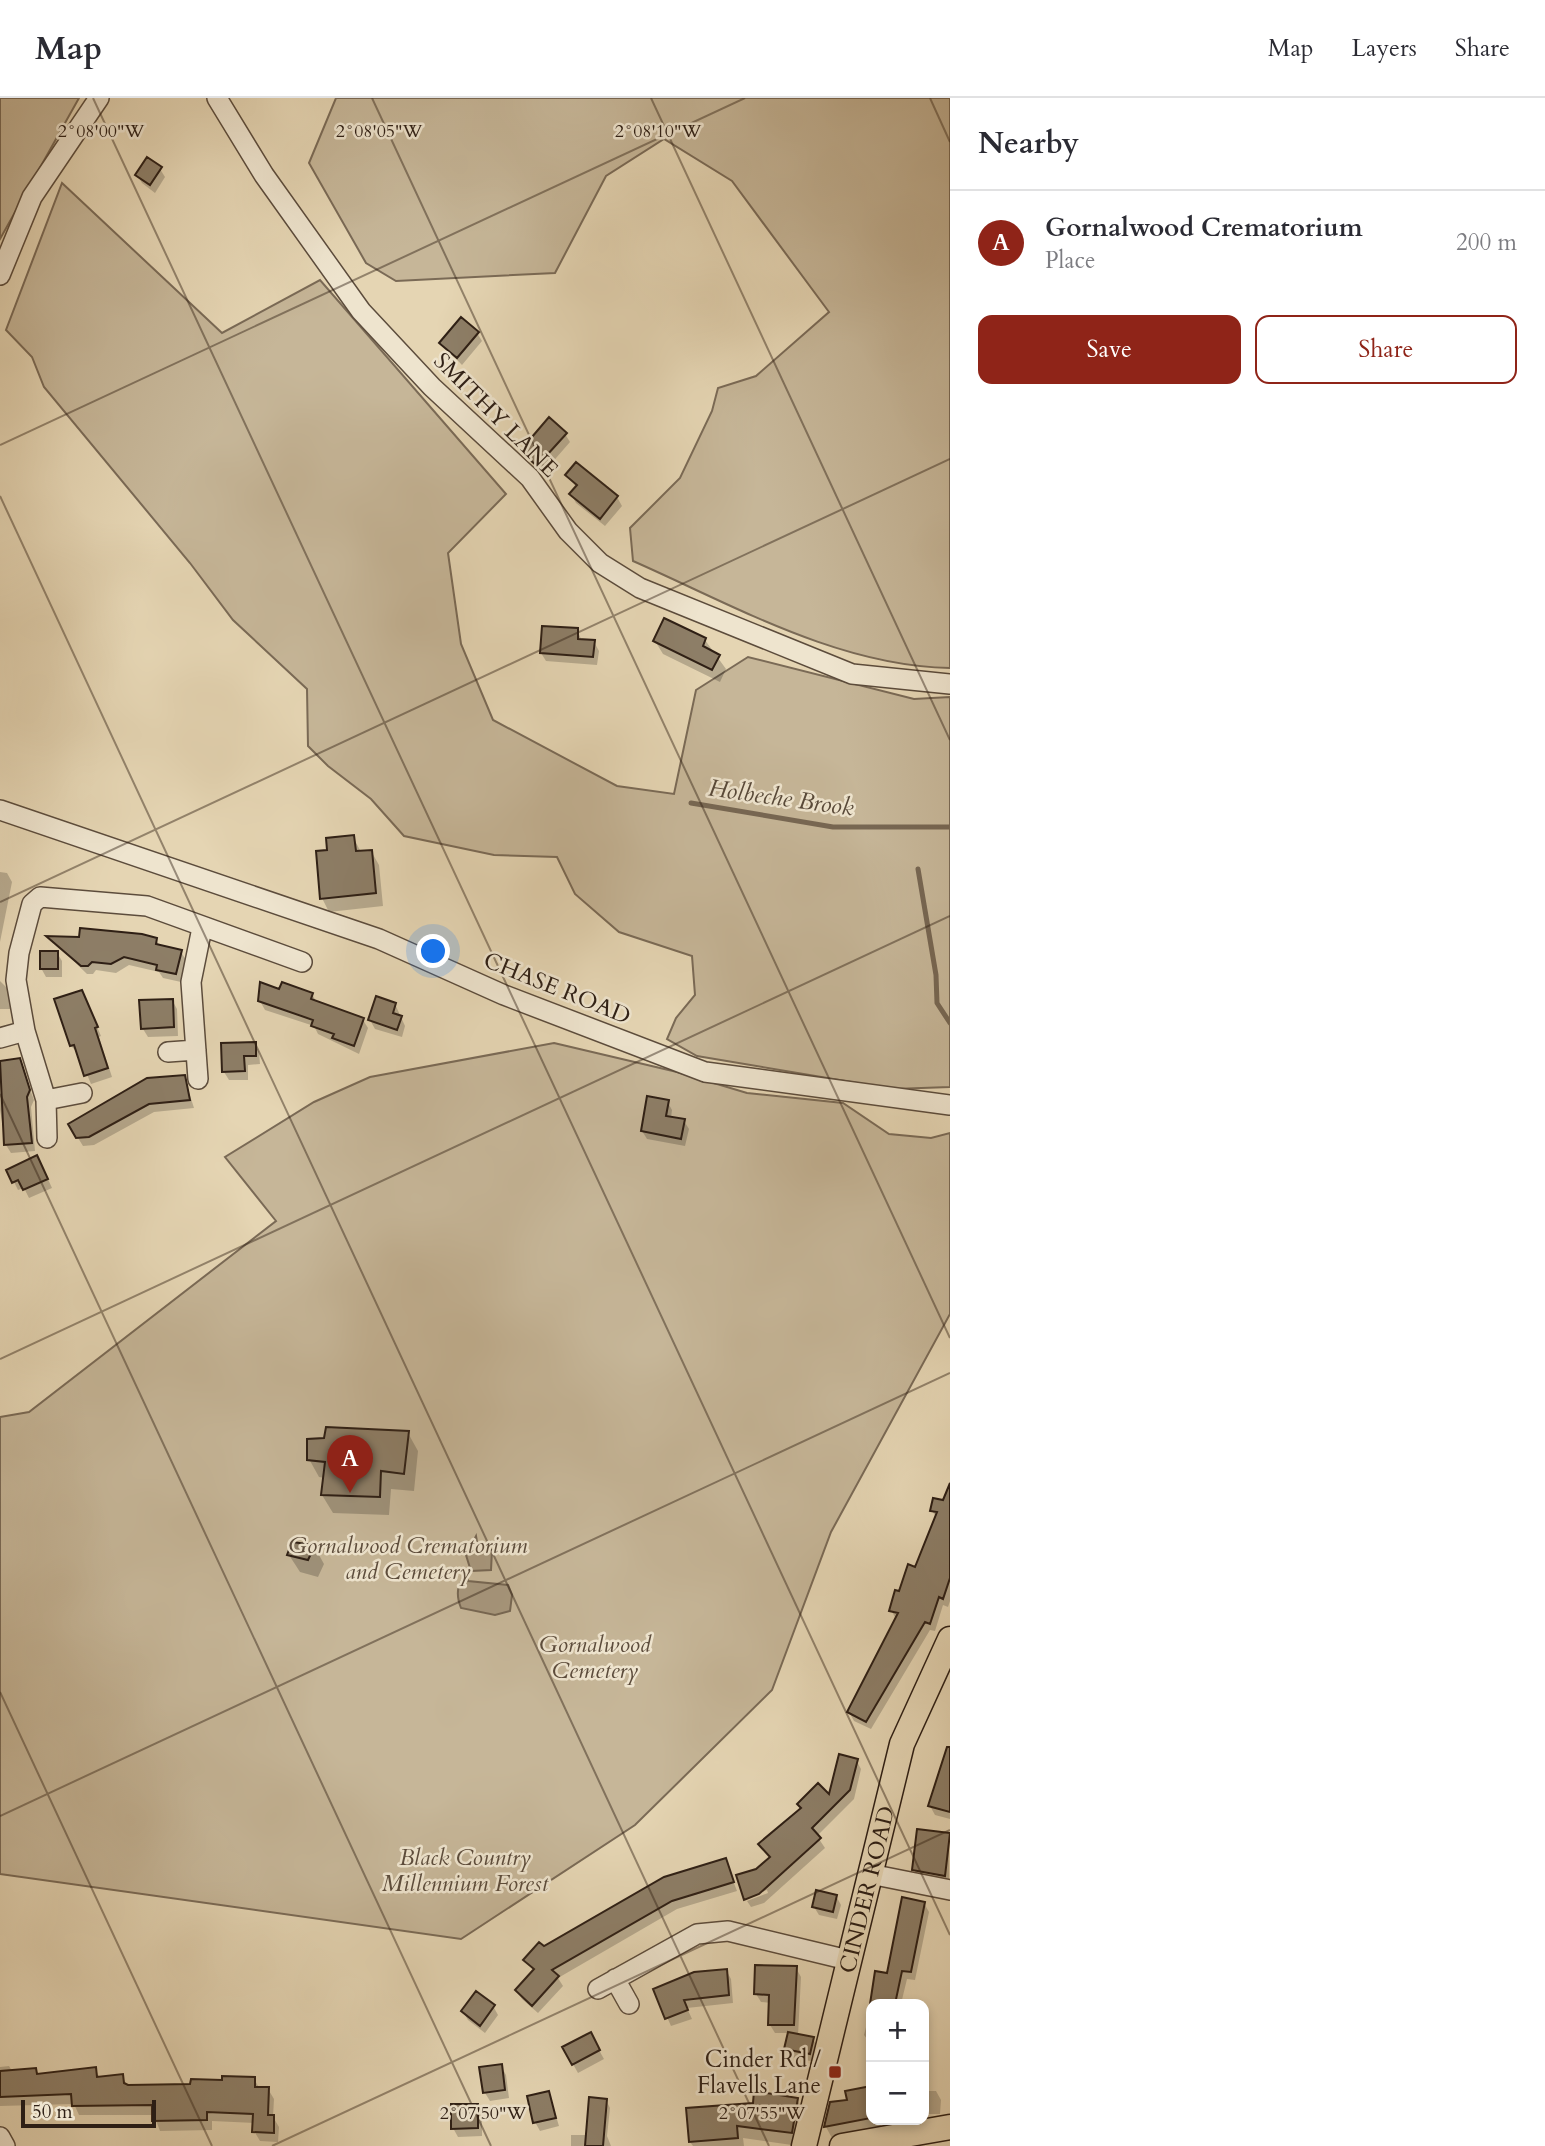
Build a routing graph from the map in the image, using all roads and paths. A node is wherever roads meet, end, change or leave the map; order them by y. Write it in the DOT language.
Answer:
graph roads {
  1 [pos="99,98"];
  2 [pos="217,98"];
  3 [pos="0,275"];
  4 [pos="950,684"];
  5 [pos="0,810"];
  6 [pos="202,928"];
  7 [pos="302,962"];
  8 [pos="25,1031"];
  9 [pos="0,1038"];
  10 [pos="196,1049"];
  11 [pos="168,1052"];
  12 [pos="198,1079"];
  13 [pos="82,1093"];
  14 [pos="46,1100"];
  15 [pos="950,1105"];
  16 [pos="47,1138"];
  17 [pos="950,1639"];
  18 [pos="870,1874"];
  19 [pos="950,1890"];
  20 [pos="848,1960"];
  21 [pos="615,1979"];
  22 [pos="598,1989"];
  23 [pos="629,2004"];
  24 [pos="950,2127"];
  25 [pos="0,2137"];
  26 [pos="5,2146"];
  27 [pos="804,2146"];
  28 [pos="842,2146"];
  1 -- 3 [label="street"];
  2 -- 4 [label="street, SMITHY LANE"];
  5 -- 15 [label="street, CHASE ROAD"];
  6 -- 7 [label="street"];
  6 -- 8 [label="street"];
  6 -- 10 [label="street"];
  8 -- 9 [label="street"];
  8 -- 14 [label="street"];
  10 -- 11 [label="street"];
  10 -- 12 [label="street"];
  13 -- 14 [label="street"];
  14 -- 16 [label="street"];
  17 -- 18 [label="main road, CINDER ROAD"];
  18 -- 19 [label="street"];
  18 -- 20 [label="main road, CINDER ROAD"];
  20 -- 21 [label="street"];
  20 -- 27 [label="main road, CINDER ROAD"];
  21 -- 22 [label="street"];
  21 -- 23 [label="street"];
  24 -- 28 [label="main road"];
  25 -- 26 [label="street"];
}
